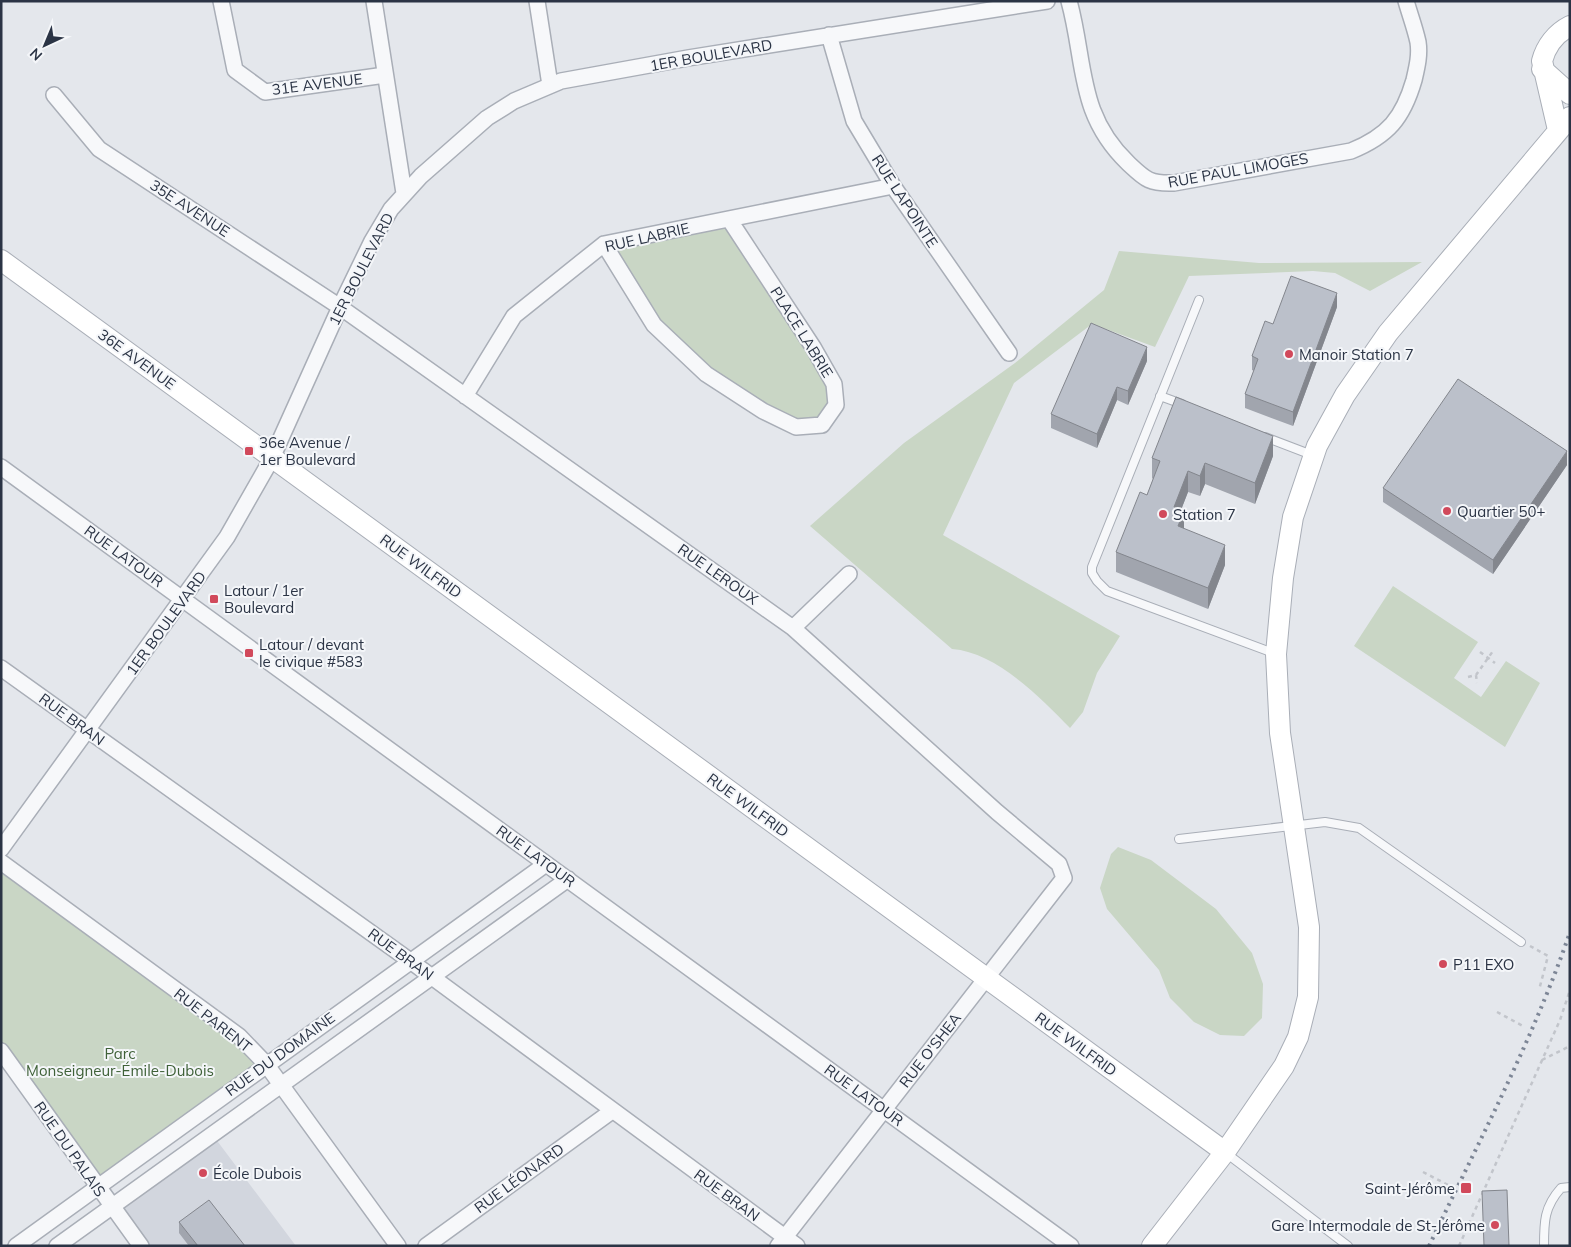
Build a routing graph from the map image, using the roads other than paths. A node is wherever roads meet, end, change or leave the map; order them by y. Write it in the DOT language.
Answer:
graph roads {
  1 [pos="221,1"];
  2 [pos="374,1"];
  3 [pos="537,1"];
  4 [pos="1047,1"];
  5 [pos="1069,1"];
  6 [pos="1406,1"];
  7 [pos="1570,26"];
  8 [pos="829,35"];
  9 [pos="1542,68"];
  10 [pos="385,75"];
  11 [pos="550,85"];
  12 [pos="54,94"];
  13 [pos="1570,94"];
  14 [pos="1564,123"];
  15 [pos="893,186"];
  16 [pos="404,193"];
  17 [pos="729,219"];
  18 [pos="604,244"];
  19 [pos="1,260"];
  20 [pos="1200,300"];
  21 [pos="340,307"];
  22 [pos="1009,354"];
  23 [pos="465,396"];
  24 [pos="1160,396"];
  25 [pos="1188,407"];
  26 [pos="1260,435"];
  27 [pos="1314,456"];
  28 [pos="272,458"];
  29 [pos="1,466"];
  30 [pos="849,574"];
  31 [pos="184,600"];
  32 [pos="793,628"];
  33 [pos="1276,654"];
  34 [pos="1,668"];
  35 [pos="88,731"];
  36 [pos="1292,826"];
  37 [pos="1179,839"];
  38 [pos="1,849"];
  39 [pos="1,862"];
  40 [pos="546,864"];
  41 [pos="1064,878"];
  42 [pos="568,879"];
  43 [pos="1521,942"];
  44 [pos="410,960"];
  45 [pos="431,976"];
  46 [pos="986,978"];
  47 [pos="1,1051"];
  48 [pos="266,1064"];
  49 [pos="281,1084"];
  50 [pos="884,1110"];
  51 [pos="612,1111"];
  52 [pos="1224,1152"];
  53 [pos="97,1187"];
  54 [pos="1570,1187"];
  55 [pos="112,1206"];
  56 [pos="781,1241"];
  57 [pos="16,1246"];
  58 [pos="58,1246"];
  59 [pos="140,1246"];
  60 [pos="398,1246"];
  61 [pos="426,1246"];
  62 [pos="797,1246"];
  63 [pos="1071,1246"];
  64 [pos="1152,1246"];
  65 [pos="1348,1246"];
  66 [pos="1544,1246"];
  1 -- 10 [label="street, 31E AVENUE"];
  2 -- 10 [label="street"];
  3 -- 11 [label="street"];
  4 -- 8 [label="street, 1ER BOULEVARD"];
  5 -- 6 [label="street, RUE PAUL LIMOGES"];
  7 -- 9 [label="street"];
  8 -- 11 [label="street, 1ER BOULEVARD"];
  8 -- 15 [label="street, RUE LAPOINTE"];
  9 -- 13 [label="street"];
  9 -- 14 [label="street"];
  10 -- 16 [label="street"];
  11 -- 16 [label="street, 1ER BOULEVARD"];
  12 -- 21 [label="street, 35E AVENUE"];
  14 -- 27 [label="street"];
  15 -- 17 [label="street, RUE LABRIE"];
  15 -- 22 [label="street, RUE LAPOINTE"];
  16 -- 21 [label="street, 1ER BOULEVARD"];
  17 -- 18 [label="street, RUE LABRIE"];
  17 -- 18 [label="street, PLACE LABRIE"];
  18 -- 23 [label="street, RUE LABRIE"];
  19 -- 28 [label="street, 36E AVENUE"];
  20 -- 24 [label="lane"];
  21 -- 23 [label="street, RUE LEROUX"];
  21 -- 28 [label="street, 1ER BOULEVARD"];
  23 -- 32 [label="street, RUE LEROUX"];
  24 -- 25 [label="lane"];
  24 -- 33 [label="lane"];
  26 -- 27 [label="lane"];
  27 -- 33 [label="street"];
  28 -- 31 [label="street, 1ER BOULEVARD"];
  28 -- 46 [label="street, RUE WILFRID"];
  29 -- 31 [label="street, RUE LATOUR"];
  30 -- 32 [label="street"];
  31 -- 35 [label="street, 1ER BOULEVARD"];
  31 -- 40 [label="street, RUE LATOUR"];
  32 -- 41 [label="street, RUE LEROUX"];
  33 -- 36 [label="street"];
  34 -- 35 [label="street, RUE BRAN"];
  35 -- 38 [label="street, 1ER BOULEVARD"];
  35 -- 44 [label="street, RUE BRAN"];
  36 -- 37 [label="lane"];
  36 -- 43 [label="lane"];
  36 -- 52 [label="street"];
  39 -- 48 [label="street, RUE PARENT"];
  40 -- 42 [label="street, RUE LATOUR"];
  40 -- 44 [label="street, RUE DU DOMAINE"];
  41 -- 46 [label="street, RUE O'SHEA"];
  42 -- 45 [label="street, RUE DU DOMAINE"];
  42 -- 50 [label="street, RUE LATOUR"];
  44 -- 45 [label="street, RUE BRAN"];
  44 -- 48 [label="street, RUE DU DOMAINE"];
  45 -- 49 [label="street, RUE DU DOMAINE"];
  45 -- 51 [label="street, RUE BRAN"];
  46 -- 50 [label="street, RUE O'SHEA"];
  46 -- 52 [label="street, RUE WILFRID"];
  47 -- 53 [label="street, RUE DU PALAIS"];
  48 -- 49 [label="street, RUE PARENT"];
  48 -- 53 [label="street, RUE DU DOMAINE"];
  49 -- 55 [label="street, RUE DU DOMAINE"];
  49 -- 60 [label="street, RUE PARENT"];
  50 -- 56 [label="street, RUE O'SHEA"];
  50 -- 63 [label="street, RUE LATOUR"];
  51 -- 56 [label="street, RUE BRAN"];
  51 -- 61 [label="street, RUE LÉONARD"];
  52 -- 64 [label="street"];
  52 -- 65 [label="lane"];
  53 -- 55 [label="street, RUE DU PALAIS"];
  53 -- 57 [label="street, RUE DU DOMAINE"];
  54 -- 66 [label="lane"];
  55 -- 58 [label="street, RUE DU DOMAINE"];
  55 -- 59 [label="street, RUE DU PALAIS"];
  56 -- 62 [label="street, RUE BRAN"];
}
